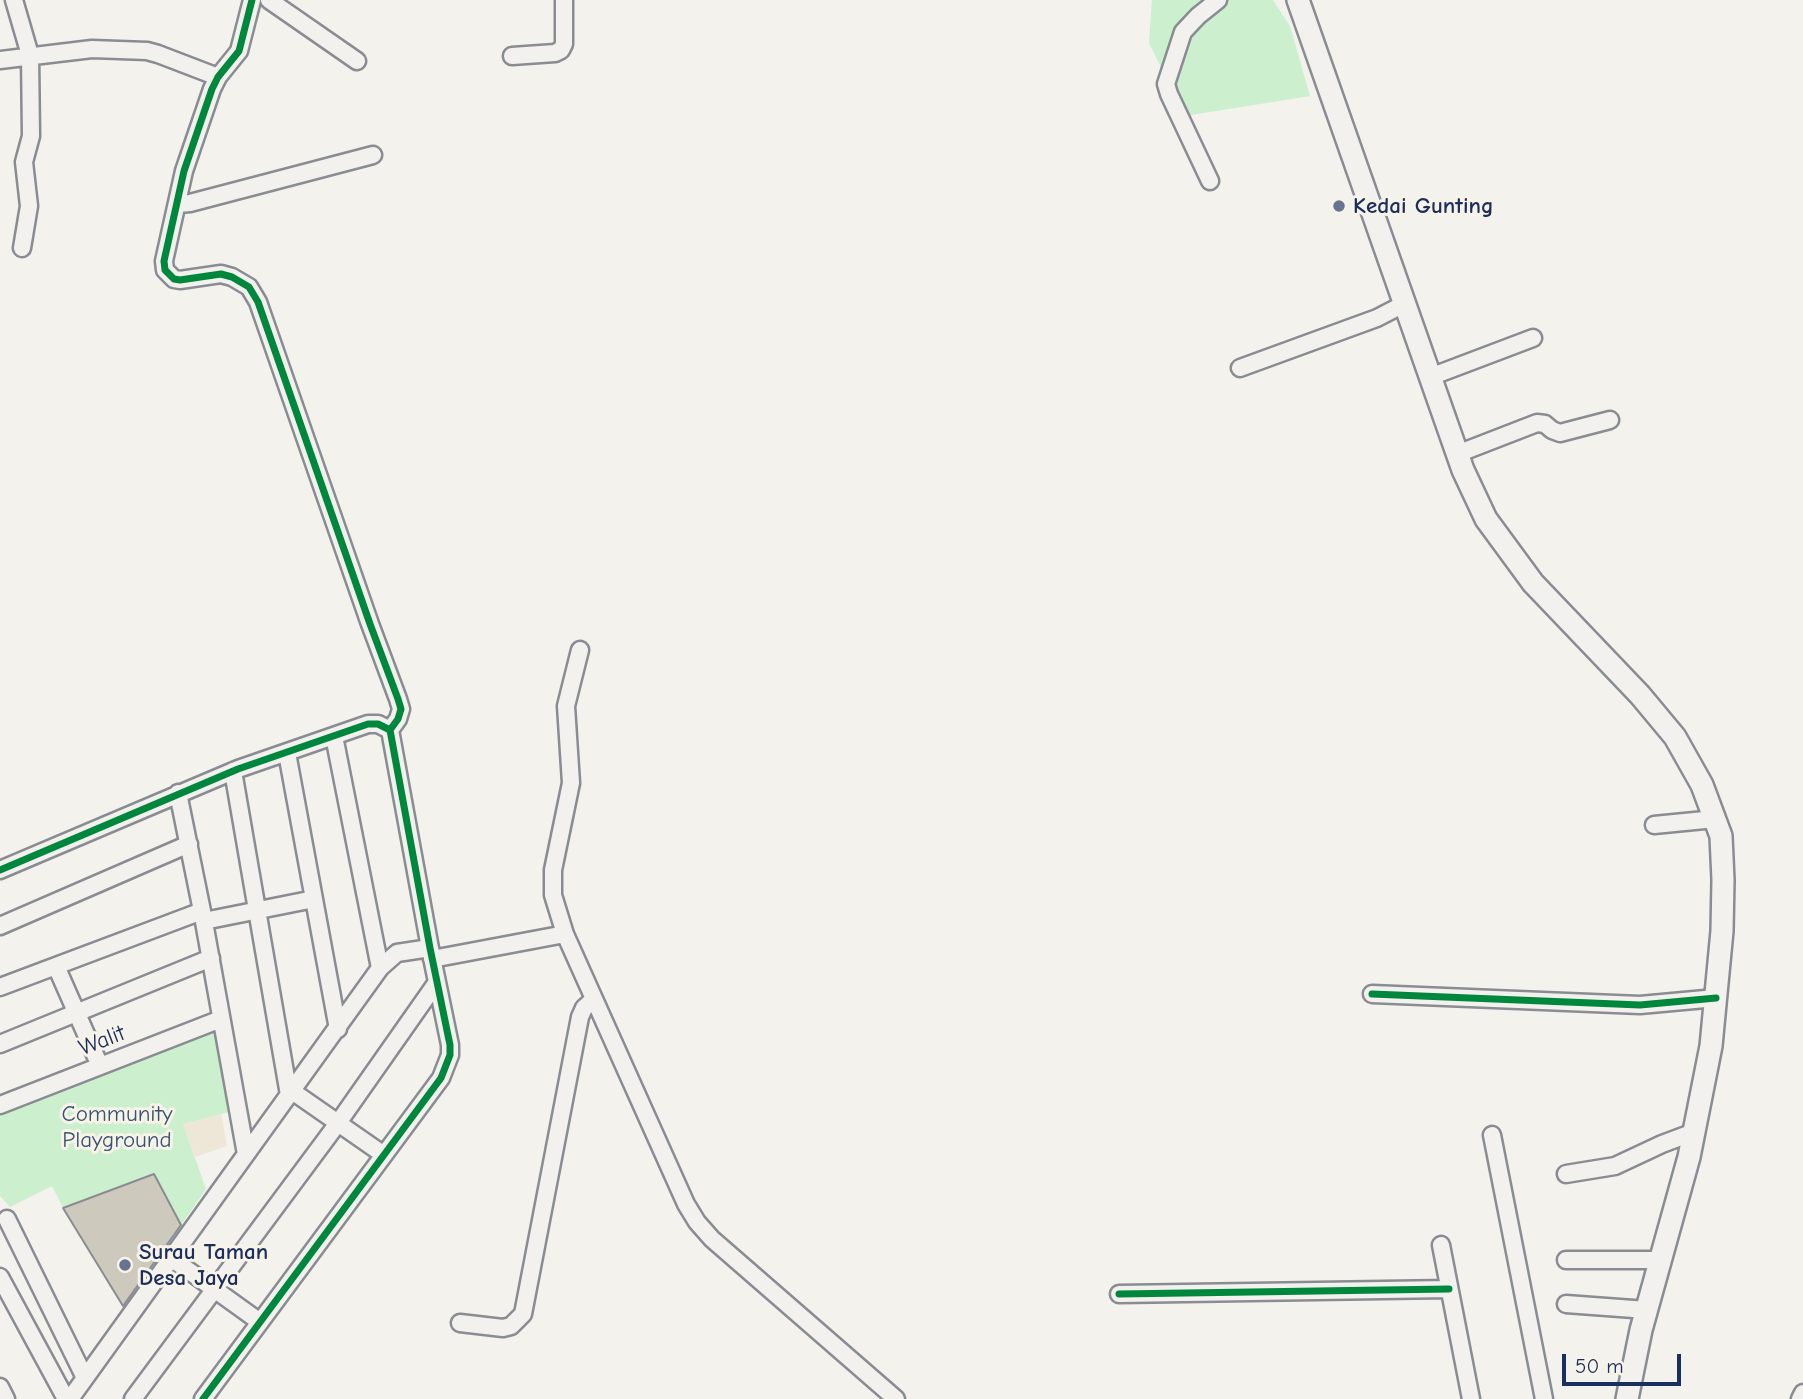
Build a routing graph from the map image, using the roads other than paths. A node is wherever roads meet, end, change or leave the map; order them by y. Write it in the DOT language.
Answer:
graph roads {
  1 [pos="13,0"];
  2 [pos="252,0"];
  3 [pos="269,0"];
  4 [pos="564,0"];
  5 [pos="1218,0"];
  6 [pos="1297,2"];
  7 [pos="30,55"];
  8 [pos="512,56"];
  9 [pos="0,60"];
  10 [pos="357,61"];
  11 [pos="218,77"];
  12 [pos="373,155"];
  13 [pos="1210,181"];
  14 [pos="178,204"];
  15 [pos="22,248"];
  16 [pos="1404,304"];
  17 [pos="1533,338"];
  18 [pos="1240,368"];
  19 [pos="1430,377"];
  20 [pos="1610,420"];
  21 [pos="1457,454"];
  22 [pos="580,650"];
  23 [pos="390,730"];
  24 [pos="334,736"];
  25 [pos="287,753"];
  26 [pos="233,771"];
  27 [pos="178,793"];
  28 [pos="1715,819"];
  29 [pos="1654,825"];
  30 [pos="189,844"];
  31 [pos="0,870"];
  32 [pos="314,900"];
  33 [pos="256,910"];
  34 [pos="203,916"];
  35 [pos="0,926"];
  36 [pos="565,934"];
  37 [pos="431,954"];
  38 [pos="211,958"];
  39 [pos="56,966"];
  40 [pos="380,968"];
  41 [pos="437,982"];
  42 [pos="0,987"];
  43 [pos="1372,994"];
  44 [pos="1716,998"];
  45 [pos="594,999"];
  46 [pos="76,1011"];
  47 [pos="221,1019"];
  48 [pos="338,1029"];
  49 [pos="0,1044"];
  50 [pos="100,1066"];
  51 [pos="291,1093"];
  52 [pos="0,1105"];
  53 [pos="338,1123"];
  54 [pos="1694,1132"];
  55 [pos="1492,1135"];
  56 [pos="246,1154"];
  57 [pos="384,1155"];
  58 [pos="1566,1174"];
  59 [pos="7,1219"];
  60 [pos="1441,1245"];
  61 [pos="171,1258"];
  62 [pos="1566,1260"];
  63 [pos="1660,1260"];
  64 [pos="0,1278"];
  65 [pos="213,1288"];
  66 [pos="1449,1290"];
  67 [pos="1119,1294"];
  68 [pos="1566,1304"];
  69 [pos="1647,1310"];
  70 [pos="260,1322"];
  71 [pos="460,1323"];
  72 [pos="85,1378"];
  73 [pos="0,1387"];
  74 [pos="1803,1393"];
  75 [pos="6,1399"];
  76 [pos="68,1399"];
  77 [pos="133,1399"];
  78 [pos="203,1399"];
  79 [pos="896,1399"];
  80 [pos="1471,1399"];
  81 [pos="1544,1399"];
  82 [pos="1627,1399"];
  83 [pos="1800,1399"];
  1 -- 7 [label="street"];
  2 -- 11 [label="street"];
  3 -- 10 [label="street"];
  4 -- 8 [label="street"];
  5 -- 13 [label="street"];
  6 -- 16 [label="main road"];
  7 -- 9 [label="street"];
  7 -- 11 [label="street"];
  7 -- 15 [label="street"];
  11 -- 14 [label="street"];
  12 -- 14 [label="street"];
  14 -- 23 [label="street"];
  16 -- 18 [label="street"];
  16 -- 19 [label="main road"];
  17 -- 19 [label="street"];
  19 -- 21 [label="main road"];
  20 -- 21 [label="street"];
  21 -- 28 [label="main road"];
  22 -- 36 [label="street"];
  23 -- 24 [label="street"];
  23 -- 37 [label="street"];
  24 -- 25 [label="street"];
  24 -- 40 [label="street"];
  25 -- 26 [label="street"];
  25 -- 32 [label="street"];
  26 -- 27 [label="street"];
  26 -- 33 [label="street"];
  27 -- 30 [label="street"];
  27 -- 31 [label="street"];
  28 -- 29 [label="street"];
  28 -- 44 [label="main road"];
  30 -- 34 [label="street"];
  30 -- 35 [label="street"];
  32 -- 33 [label="street"];
  32 -- 48 [label="street"];
  33 -- 34 [label="street"];
  33 -- 51 [label="street"];
  34 -- 38 [label="street"];
  34 -- 39 [label="street"];
  36 -- 37 [label="street"];
  36 -- 45 [label="street"];
  37 -- 40 [label="street"];
  37 -- 41 [label="street"];
  38 -- 46 [label="street"];
  38 -- 47 [label="street"];
  39 -- 42 [label="street"];
  39 -- 46 [label="street"];
  40 -- 48 [label="street"];
  41 -- 53 [label="street"];
  41 -- 57 [label="street"];
  43 -- 44 [label="street"];
  44 -- 54 [label="main road"];
  45 -- 71 [label="street"];
  45 -- 79 [label="street"];
  46 -- 49 [label="street"];
  46 -- 50 [label="street"];
  47 -- 50 [label="street, Walit"];
  47 -- 56 [label="street"];
  48 -- 51 [label="street"];
  50 -- 52 [label="street, Walit"];
  51 -- 53 [label="street"];
  51 -- 56 [label="street"];
  53 -- 57 [label="street"];
  53 -- 65 [label="street"];
  54 -- 58 [label="street"];
  54 -- 63 [label="main road"];
  55 -- 81 [label="street"];
  56 -- 61 [label="street"];
  57 -- 70 [label="street"];
  59 -- 72 [label="street"];
  60 -- 66 [label="street"];
  61 -- 65 [label="street"];
  61 -- 72 [label="street"];
  62 -- 63 [label="street"];
  63 -- 69 [label="main road"];
  64 -- 76 [label="street"];
  65 -- 70 [label="street"];
  65 -- 77 [label="street"];
  66 -- 67 [label="street"];
  66 -- 80 [label="street"];
  68 -- 69 [label="street"];
  69 -- 82 [label="main road"];
  70 -- 78 [label="street"];
  72 -- 76 [label="street"];
  73 -- 75 [label="street"];
  74 -- 83 [label="street"];
}
